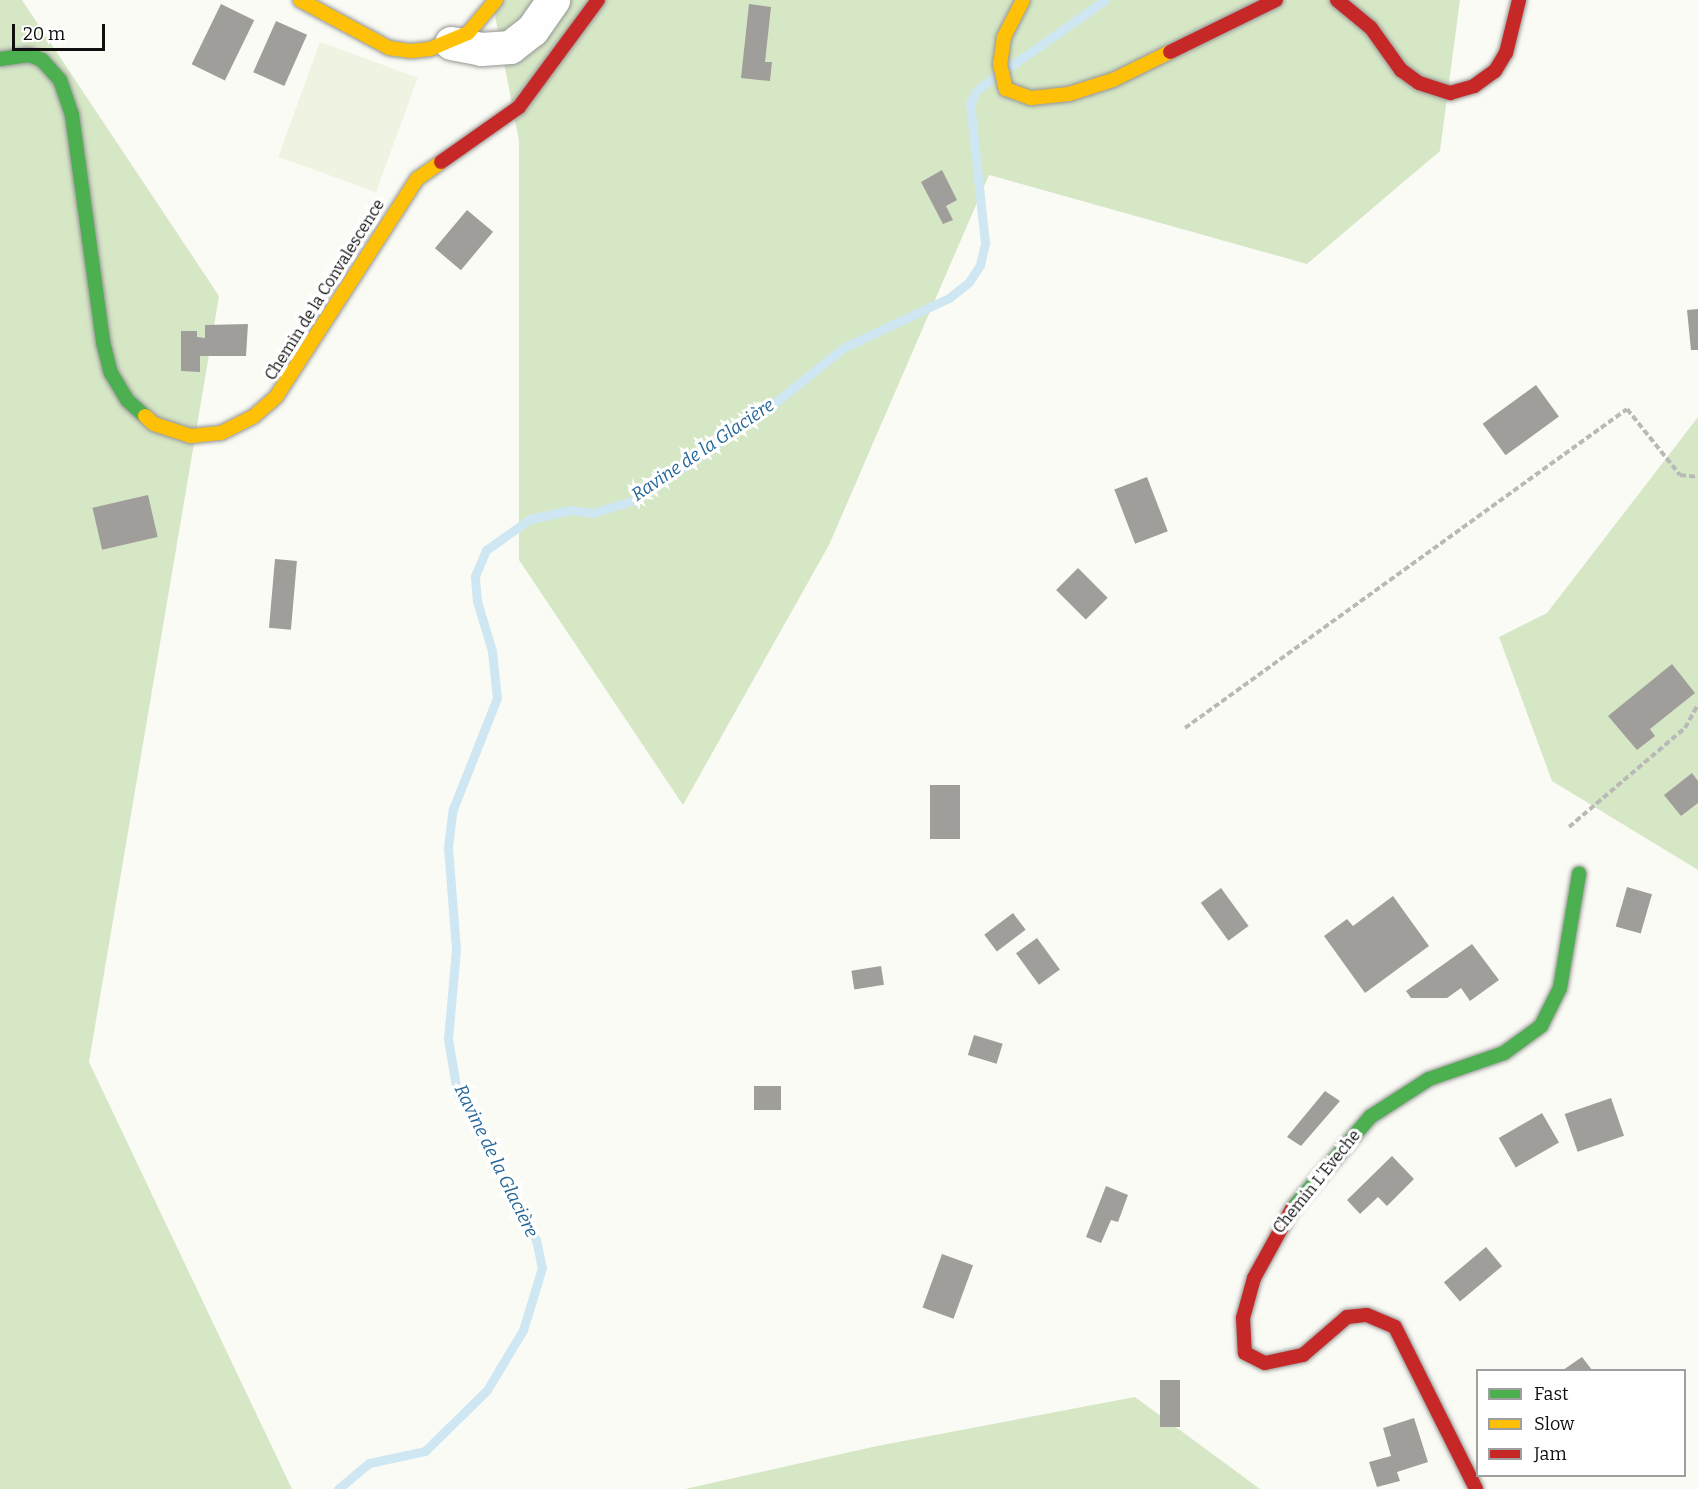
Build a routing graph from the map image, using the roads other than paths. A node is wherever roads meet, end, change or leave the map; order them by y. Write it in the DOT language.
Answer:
graph roads {
  1 [pos="300,0"];
  2 [pos="496,0"];
  3 [pos="553,0"];
  4 [pos="598,0"];
  5 [pos="1023,0"];
  6 [pos="1276,0"];
  7 [pos="1336,0"];
  8 [pos="1519,0"];
  9 [pos="451,43"];
  10 [pos="0,59"];
  11 [pos="1579,874"];
  12 [pos="1476,1489"];
  1 -- 9 [label="street"];
  2 -- 9 [label="street"];
  3 -- 9 [label="street"];
  4 -- 10 [label="street, Chemin de la Convalescence"];
  5 -- 6 [label="street"];
  7 -- 8 [label="street"];
  11 -- 12 [label="street, Chemin L'Eveche"];
}
